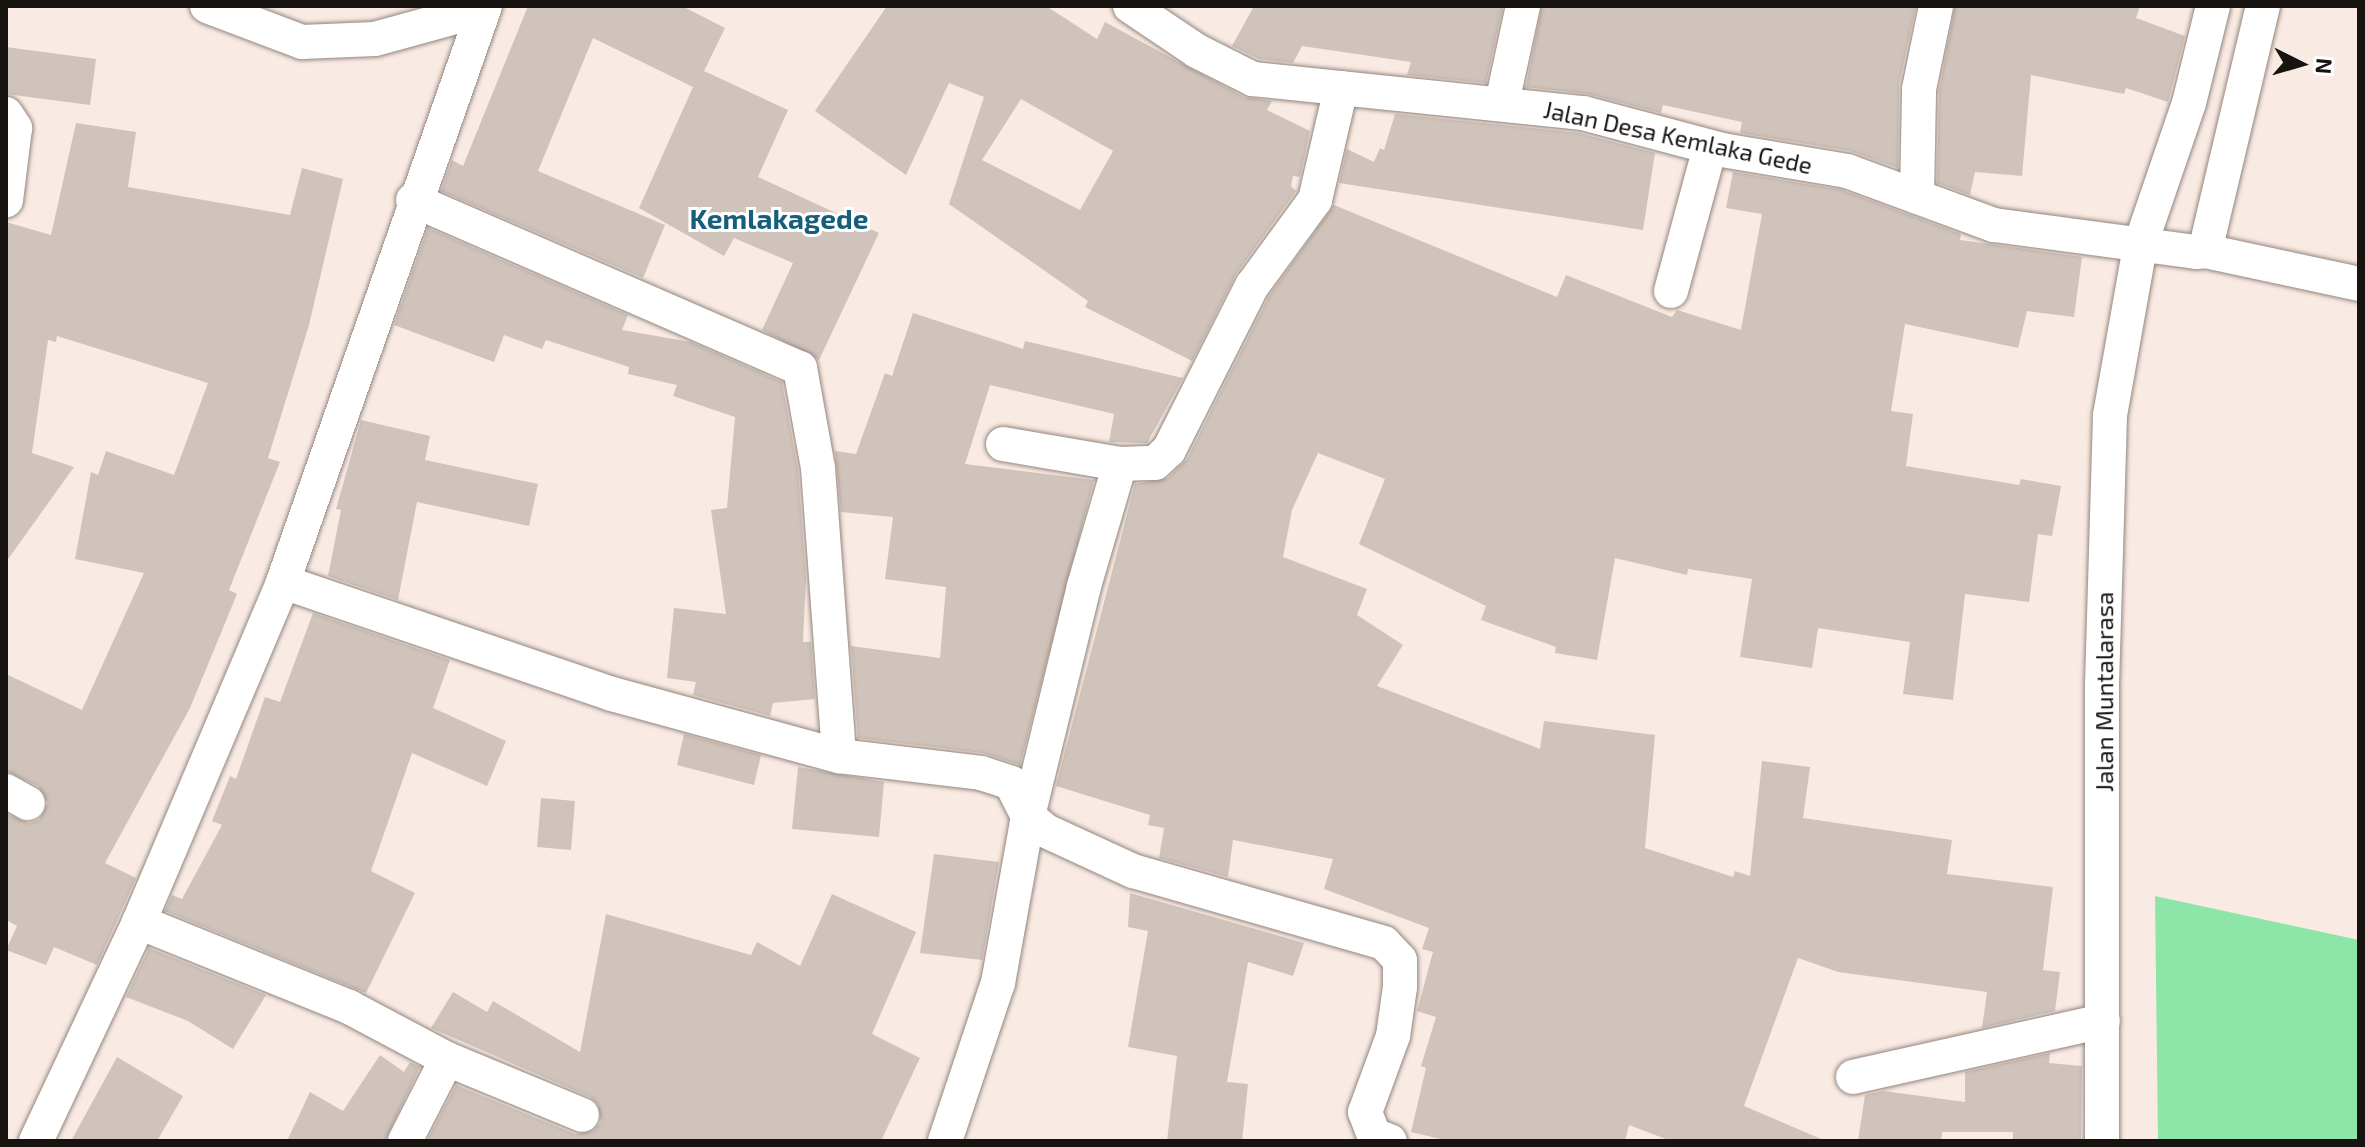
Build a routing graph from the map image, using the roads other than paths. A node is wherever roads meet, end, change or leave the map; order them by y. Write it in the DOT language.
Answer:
graph roads {
  1 [pos="207,6"];
  2 [pos="1130,6"];
  3 [pos="1523,6"];
  4 [pos="1936,6"];
  5 [pos="2213,6"];
  6 [pos="2263,6"];
  7 [pos="485,7"];
  8 [pos="1341,88"];
  9 [pos="1502,103"];
  10 [pos="6,114"];
  11 [pos="1710,147"];
  12 [pos="1917,197"];
  13 [pos="6,200"];
  14 [pos="413,200"];
  15 [pos="2144,246"];
  16 [pos="2197,251"];
  17 [pos="2359,284"];
  18 [pos="1671,291"];
  19 [pos="1003,444"];
  20 [pos="1120,464"];
  21 [pos="283,582"];
  22 [pos="839,756"];
  23 [pos="1028,816"];
  24 [pos="139,922"];
  25 [pos="2103,1021"];
  26 [pos="447,1059"];
  27 [pos="1853,1077"];
  28 [pos="582,1115"];
  29 [pos="36,1141"];
  30 [pos="405,1141"];
  31 [pos="945,1141"];
  32 [pos="1390,1141"];
  33 [pos="2102,1141"];
  1 -- 7 [label="street"];
  2 -- 8 [label="street, Jalan Desa Kemlaka Gede"];
  3 -- 9 [label="street"];
  4 -- 12 [label="street"];
  5 -- 15 [label="street, Jalan Muntalarasa"];
  6 -- 16 [label="street"];
  7 -- 14 [label="street"];
  8 -- 9 [label="street, Jalan Desa Kemlaka Gede"];
  8 -- 20 [label="street"];
  9 -- 11 [label="street, Jalan Desa Kemlaka Gede"];
  10 -- 13 [label="street"];
  11 -- 12 [label="street, Jalan Desa Kemlaka Gede"];
  11 -- 18 [label="street"];
  12 -- 15 [label="street, Jalan Desa Kemlaka Gede"];
  14 -- 21 [label="street"];
  14 -- 22 [label="street"];
  15 -- 16 [label="street, Jalan Desa Kemlaka Gede"];
  15 -- 25 [label="street, Jalan Muntalarasa"];
  16 -- 17 [label="street, Jalan Desa Kemlaka Gede"];
  19 -- 20 [label="street"];
  20 -- 23 [label="street"];
  21 -- 22 [label="street"];
  21 -- 24 [label="street"];
  22 -- 23 [label="street"];
  23 -- 31 [label="street"];
  23 -- 32 [label="street"];
  24 -- 26 [label="street"];
  24 -- 29 [label="street"];
  25 -- 27 [label="street"];
  25 -- 33 [label="street, Jalan Muntalarasa"];
  26 -- 28 [label="street"];
  26 -- 30 [label="street"];
}
